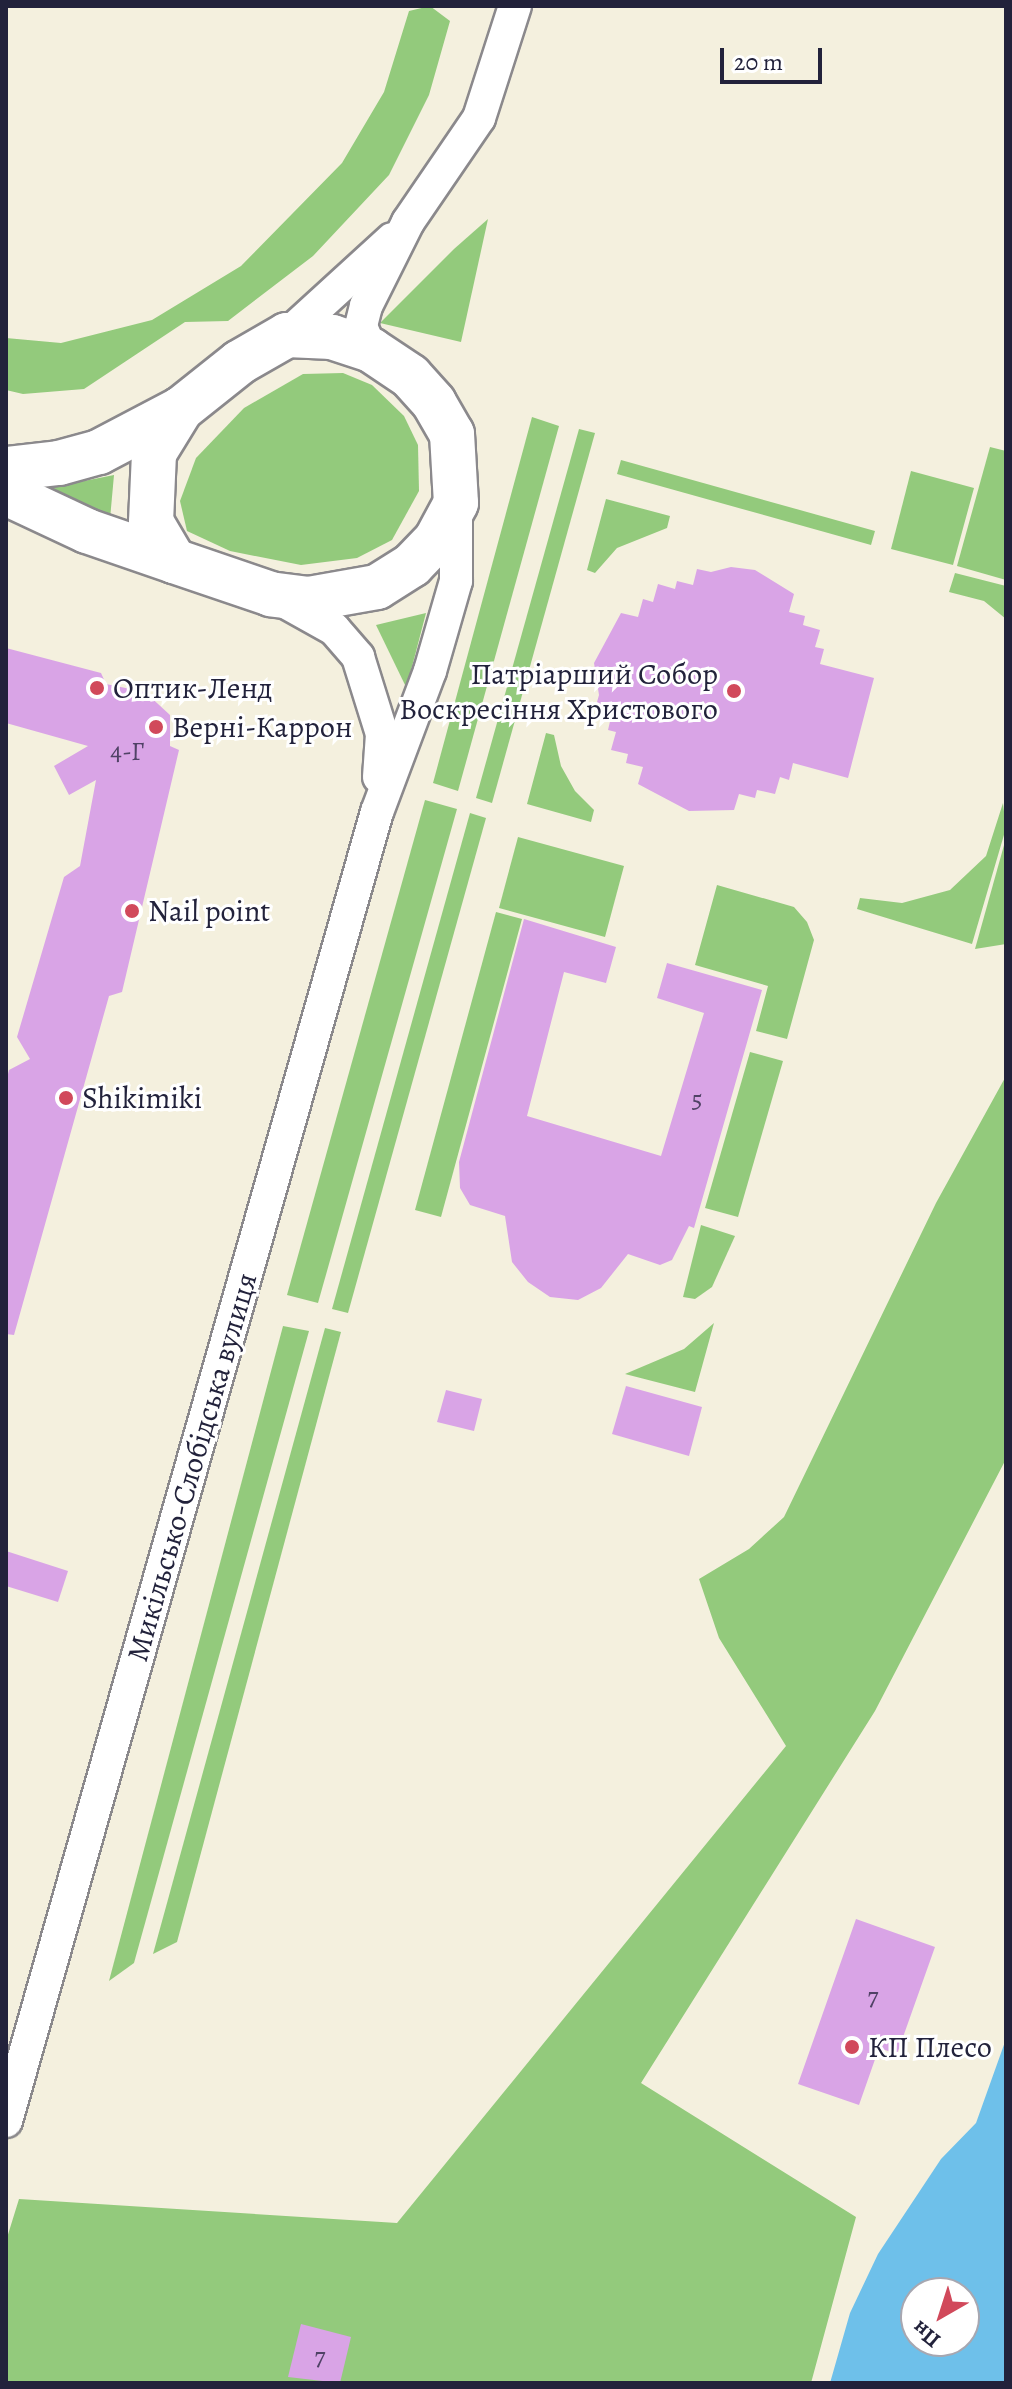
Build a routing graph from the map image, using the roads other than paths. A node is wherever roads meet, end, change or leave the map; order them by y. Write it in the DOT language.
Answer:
graph roads {
  1 [pos="515,6"];
  2 [pos="408,222"];
  3 [pos="287,335"];
  4 [pos="371,350"];
  5 [pos="181,409"];
  6 [pos="6,469"];
  7 [pos="6,493"];
  8 [pos="456,503"];
  9 [pos="174,561"];
  10 [pos="271,594"];
  11 [pos="377,812"];
  12 [pos="6,2121"];
  1 -- 2 [label="street"];
  2 -- 3 [label="street"];
  2 -- 4 [label="street"];
  3 -- 4 [label="street"];
  3 -- 5 [label="street"];
  4 -- 8 [label="street"];
  5 -- 6 [label="street"];
  5 -- 9 [label="street"];
  7 -- 9 [label="street"];
  8 -- 10 [label="street"];
  8 -- 11 [label="street, Микільсько-Слобідська вулиця"];
  9 -- 10 [label="street"];
  10 -- 11 [label="street, Микільсько-Слобідська вулиця"];
  11 -- 12 [label="street, Микільсько-Слобідська вулиця"];
}
